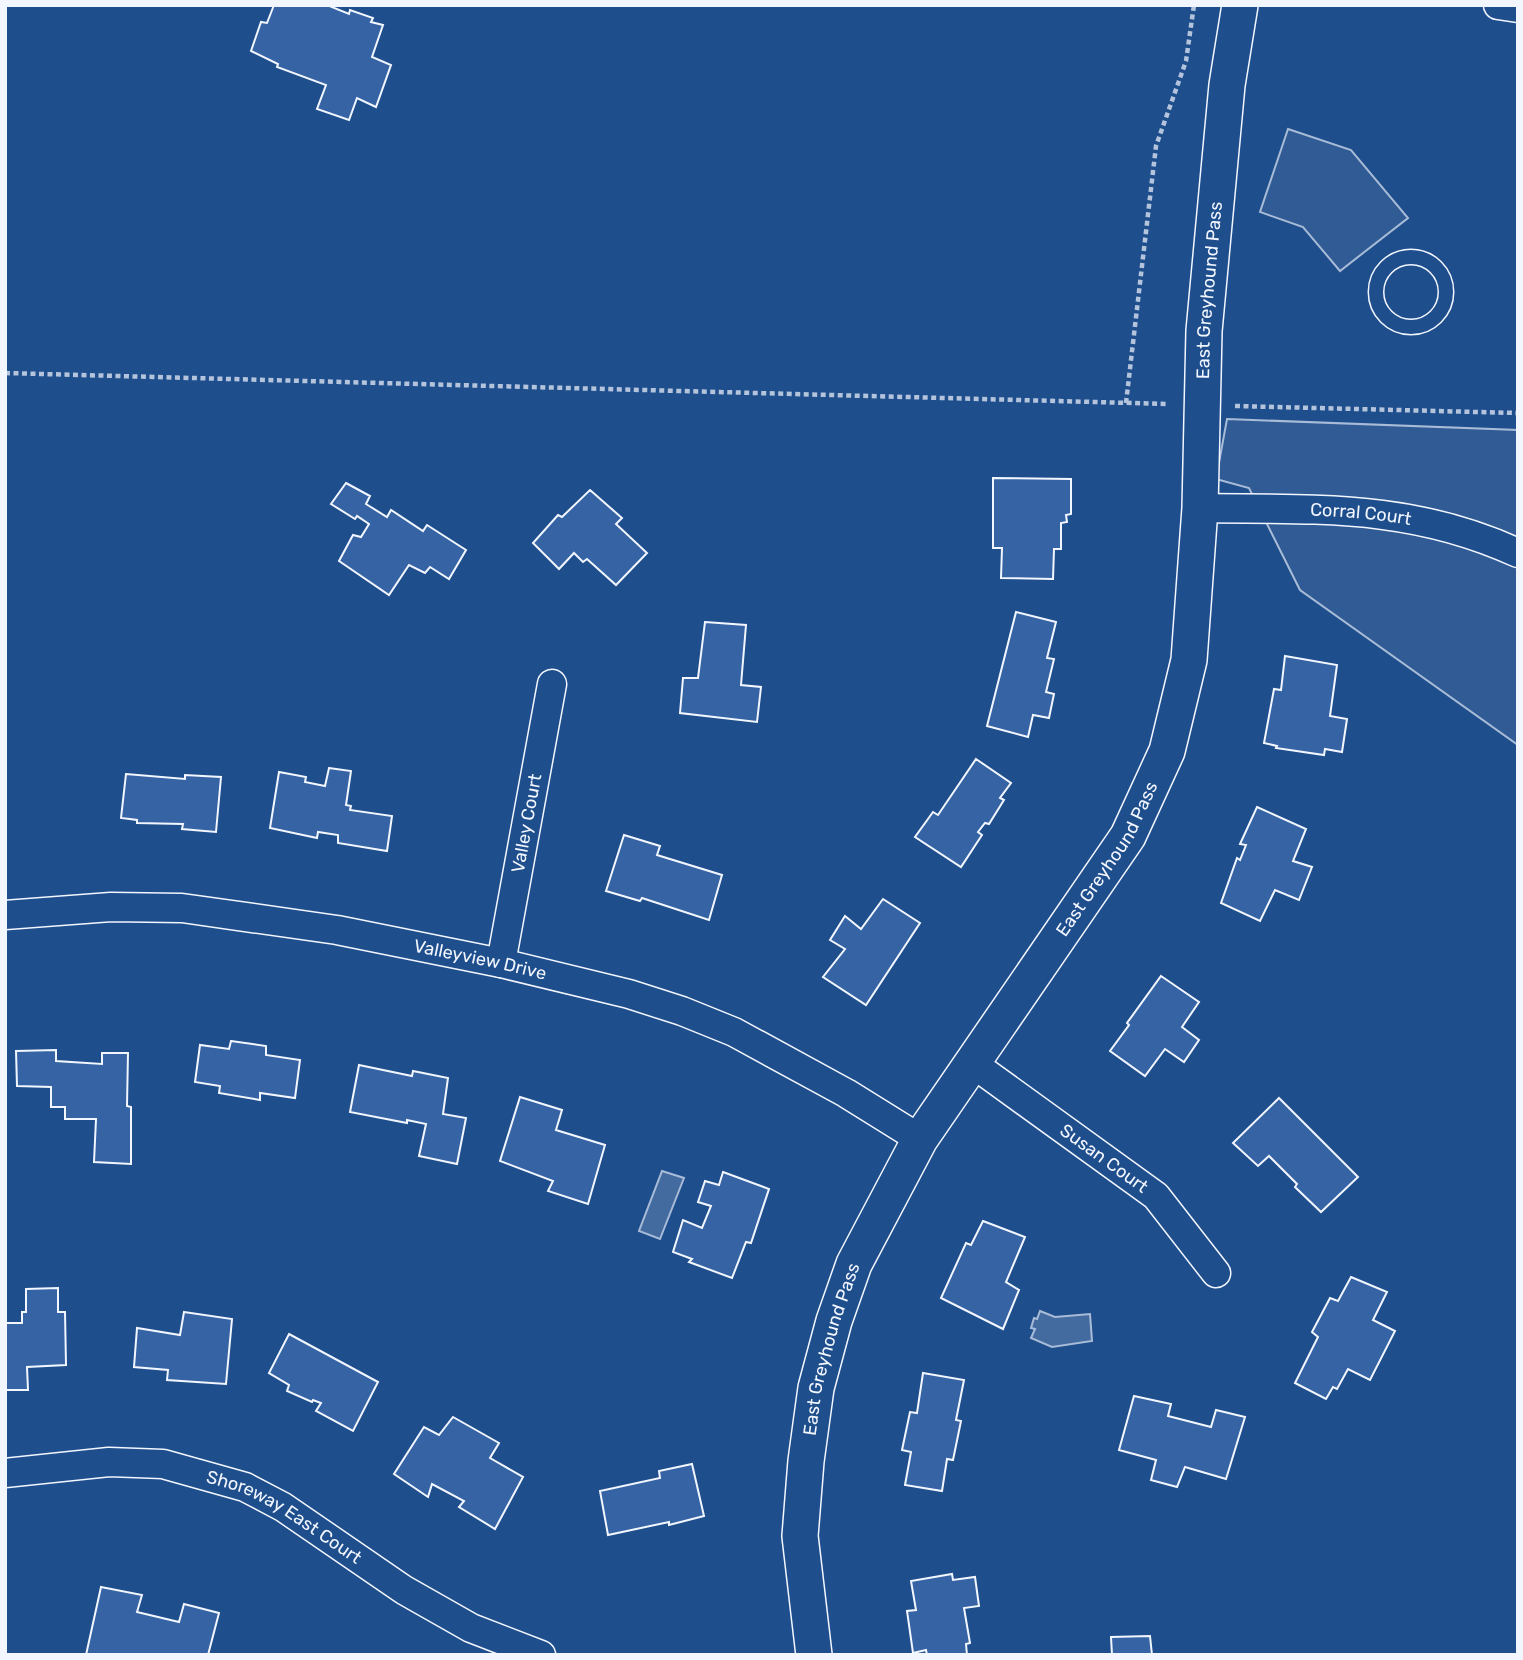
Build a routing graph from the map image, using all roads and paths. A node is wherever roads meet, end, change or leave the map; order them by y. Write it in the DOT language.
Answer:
graph roads {
  1 [pos="1194,5"];
  2 [pos="1240,5"];
  3 [pos="1498,5"];
  4 [pos="1518,8"];
  5 [pos="1433,264"];
  6 [pos="5,373"];
  7 [pos="1126,403"];
  8 [pos="1175,404"];
  9 [pos="1231,406"];
  10 [pos="1518,413"];
  11 [pos="1200,508"];
  12 [pos="1518,552"];
  13 [pos="552,684"];
  14 [pos="5,915"];
  15 [pos="500,963"];
  16 [pos="972,1063"];
  17 [pos="920,1139"];
  18 [pos="1216,1273"];
  19 [pos="5,1473"];
  20 [pos="541,1655"];
  21 [pos="814,1655"];
  1 -- 7 [label="path"];
  2 -- 11 [label="street, East Greyhound Pass"];
  3 -- 4 [label="street"];
  5 -- 5 [label="lane"];
  6 -- 7 [label="path"];
  7 -- 8 [label="path"];
  9 -- 10 [label="path"];
  11 -- 12 [label="street, Corral Court"];
  11 -- 16 [label="street, East Greyhound Pass"];
  13 -- 15 [label="street, Valley Court"];
  14 -- 15 [label="street, Valleyview Drive"];
  15 -- 17 [label="street, Valleyview Drive"];
  16 -- 17 [label="street, East Greyhound Pass"];
  16 -- 18 [label="street, Susan Court"];
  17 -- 21 [label="street, East Greyhound Pass"];
  19 -- 20 [label="street, Shoreway East Court"];
}
